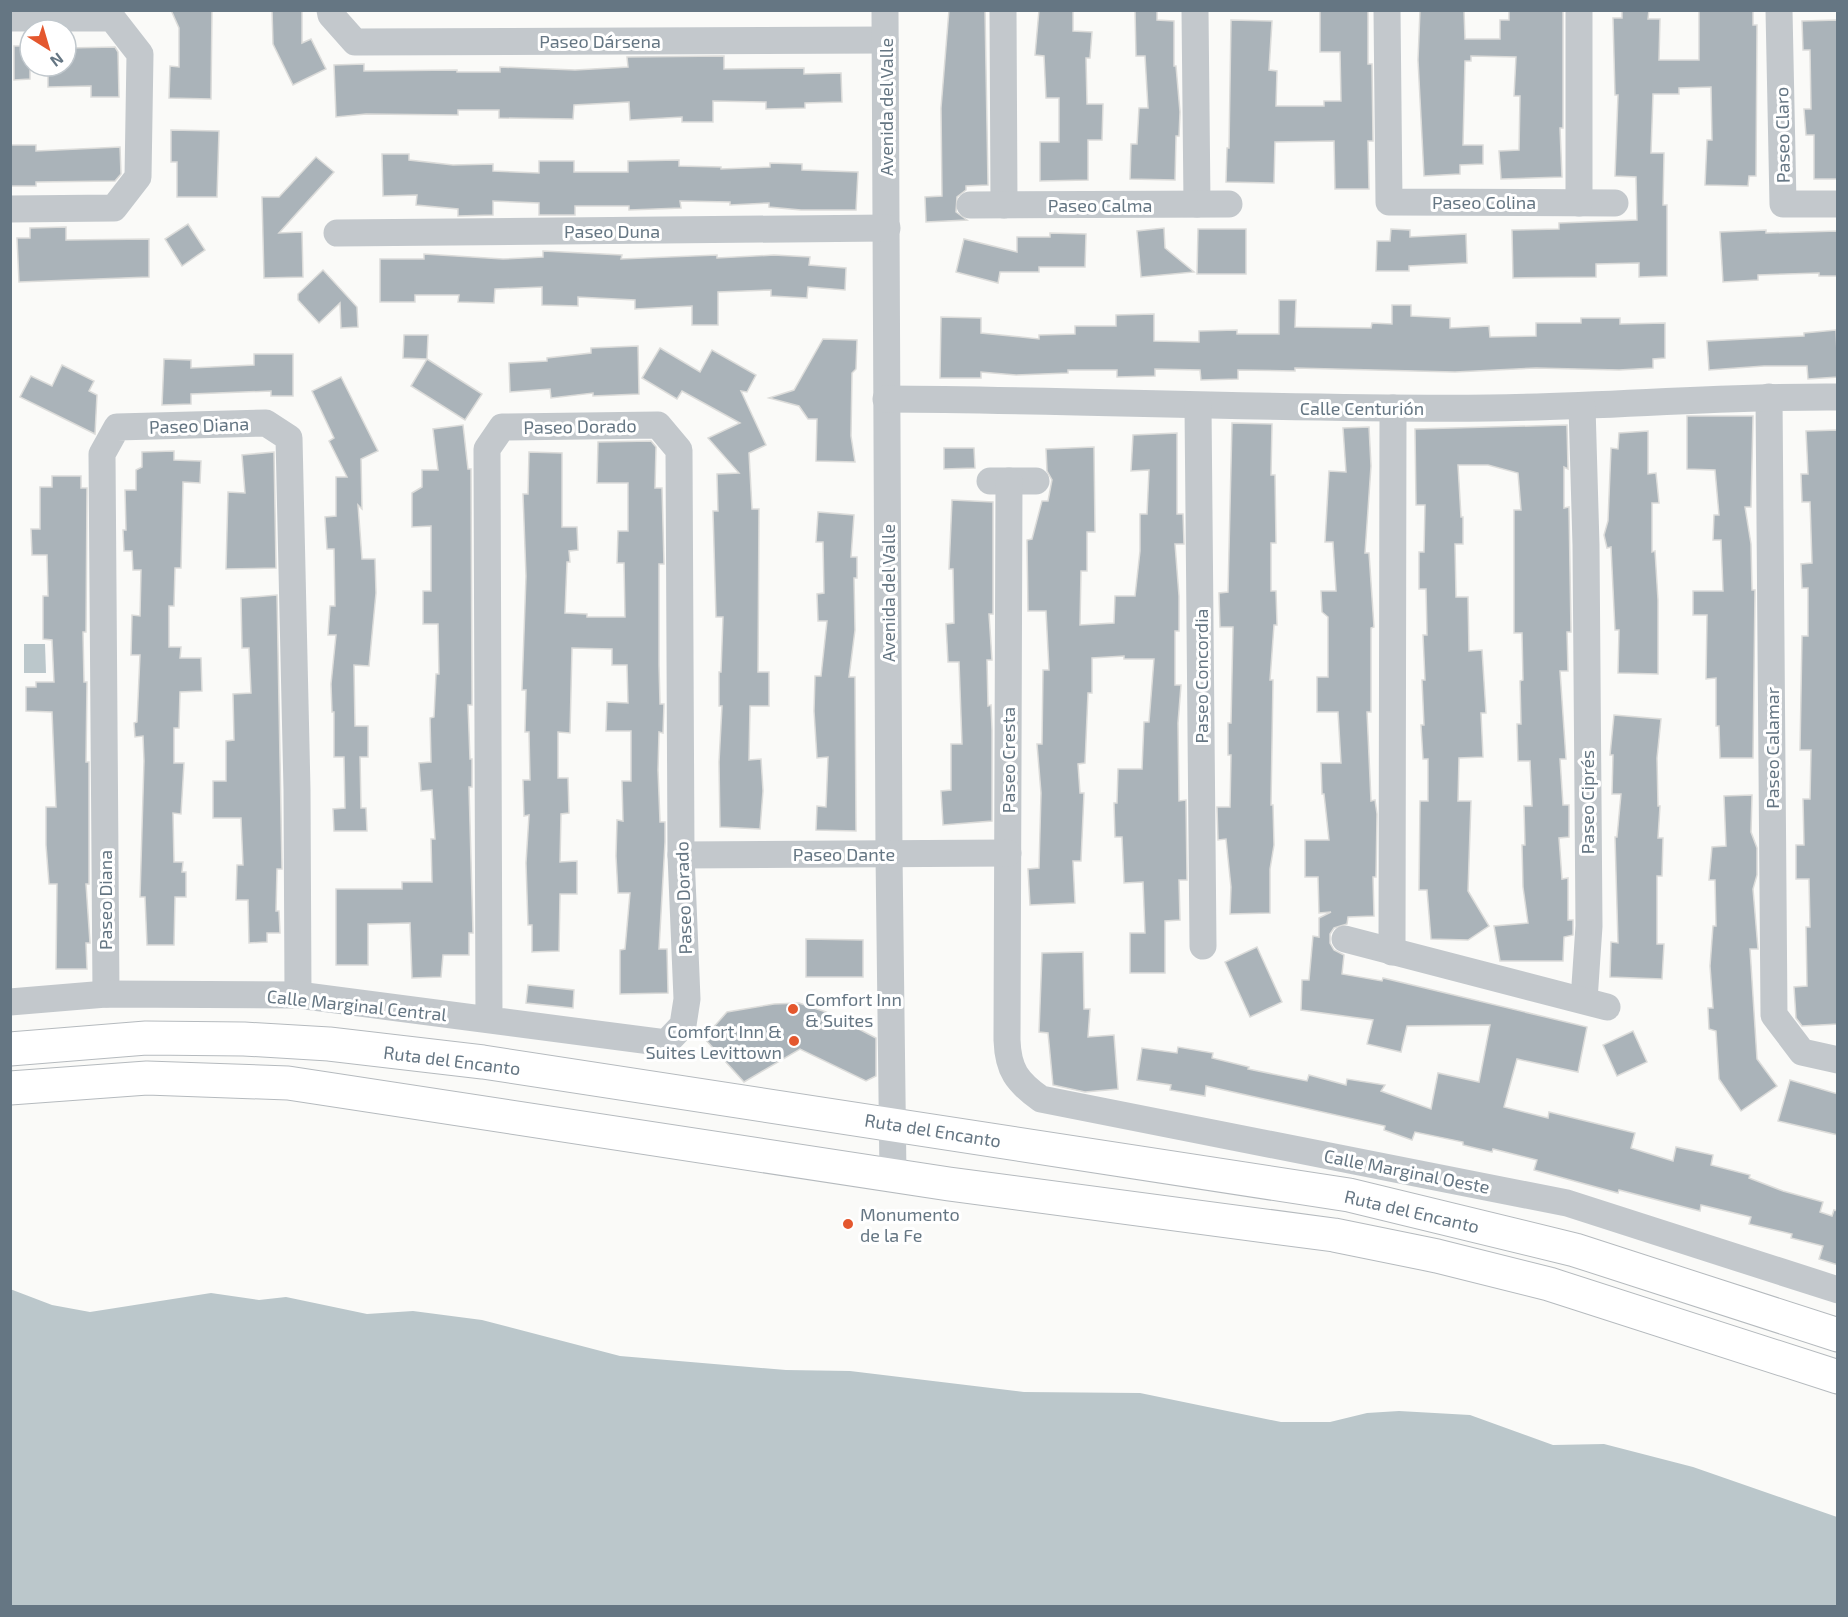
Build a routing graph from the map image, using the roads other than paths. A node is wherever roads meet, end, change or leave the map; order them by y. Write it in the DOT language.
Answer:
graph roads {
  1 [pos="330,10"];
  2 [pos="885,10"];
  3 [pos="1004,10"];
  4 [pos="1195,10"];
  5 [pos="1387,10"];
  6 [pos="1579,10"];
  7 [pos="1779,10"];
  8 [pos="10,18"];
  9 [pos="885,40"];
  10 [pos="1579,202"];
  11 [pos="1616,202"];
  12 [pos="1197,204"];
  13 [pos="1229,204"];
  14 [pos="1838,204"];
  15 [pos="970,205"];
  16 [pos="1004,205"];
  17 [pos="10,209"];
  18 [pos="887,228"];
  19 [pos="338,233"];
  20 [pos="1769,397"];
  21 [pos="1838,397"];
  22 [pos="886,399"];
  23 [pos="1198,406"];
  24 [pos="1582,406"];
  25 [pos="1393,408"];
  26 [pos="1036,481"];
  27 [pos="1008,853"];
  28 [pos="889,854"];
  29 [pos="681,855"];
  30 [pos="1345,939"];
  31 [pos="1203,946"];
  32 [pos="1392,952"];
  33 [pos="106,994"];
  34 [pos="298,996"];
  35 [pos="10,1002"];
  36 [pos="489,1019"];
  37 [pos="1007,1040"];
  38 [pos="666,1043"];
  39 [pos="10,1049"];
  40 [pos="1838,1060"];
  41 [pos="10,1088"];
  42 [pos="892,1124"];
  43 [pos="893,1175"];
  44 [pos="1838,1290"];
  45 [pos="1838,1335"];
  46 [pos="1838,1377"];
  1 -- 9 [label="street, Paseo Dársena"];
  2 -- 9 [label="street, Avenida del Valle"];
  3 -- 16 [label="street"];
  4 -- 12 [label="street"];
  5 -- 10 [label="street, Paseo Colina"];
  6 -- 10 [label="street"];
  7 -- 14 [label="street, Paseo Claro"];
  8 -- 17 [label="street"];
  9 -- 18 [label="street, Avenida del Valle"];
  10 -- 11 [label="street"];
  12 -- 13 [label="street, Paseo Calma"];
  12 -- 16 [label="street, Paseo Calma"];
  15 -- 16 [label="street, Paseo Calma"];
  18 -- 19 [label="street, Paseo Duna"];
  18 -- 22 [label="street, Avenida del Valle"];
  20 -- 21 [label="street, Calle Centurión"];
  20 -- 24 [label="street, Calle Centurión"];
  20 -- 40 [label="street, Paseo Calamar"];
  22 -- 23 [label="street, Calle Centurión"];
  22 -- 28 [label="street, Avenida del Valle"];
  23 -- 25 [label="street, Calle Centurión"];
  23 -- 31 [label="street, Paseo Concordia"];
  24 -- 25 [label="street, Calle Centurión"];
  24 -- 32 [label="street, Paseo Ciprés"];
  25 -- 32 [label="street"];
  26 -- 27 [label="street, Paseo Cresta"];
  27 -- 28 [label="street, Paseo Dante"];
  27 -- 37 [label="street, Paseo Cresta"];
  28 -- 29 [label="street, Paseo Dante"];
  28 -- 42 [label="street, Avenida del Valle"];
  29 -- 36 [label="street, Paseo Dorado"];
  29 -- 38 [label="street, Paseo Dorado"];
  30 -- 32 [label="street, Paseo Ciprés"];
  33 -- 34 [label="street, Calle Marginal Central"];
  33 -- 34 [label="street, Paseo Diana"];
  33 -- 35 [label="street, Calle Marginal Central"];
  34 -- 36 [label="street, Calle Marginal Central"];
  36 -- 38 [label="street, Calle Marginal Central"];
  37 -- 44 [label="street, Calle Marginal Oeste"];
  39 -- 42 [label="main road, Ruta del Encanto"];
  41 -- 43 [label="main road"];
  42 -- 43 [label="street, Avenida del Valle"];
  42 -- 45 [label="main road, Ruta del Encanto"];
  43 -- 46 [label="main road"];
}
